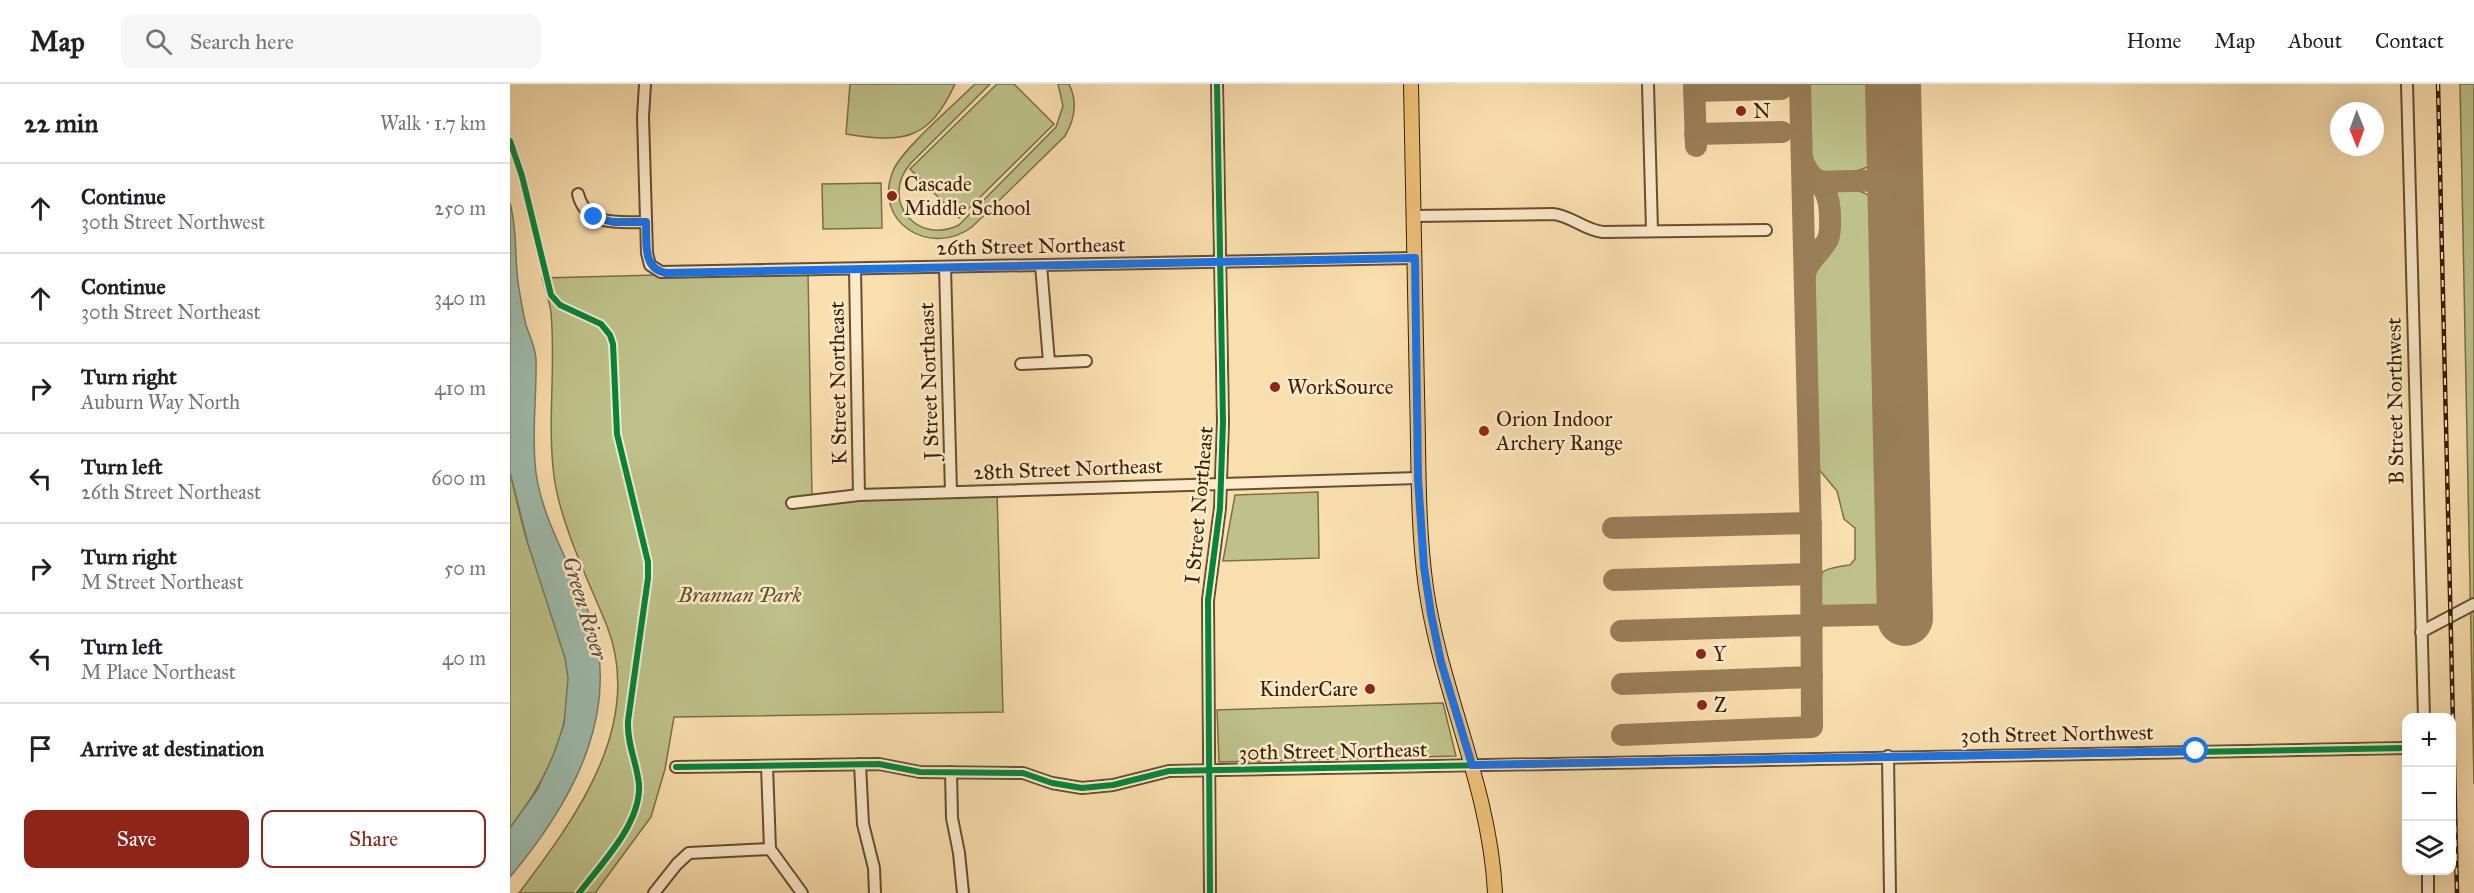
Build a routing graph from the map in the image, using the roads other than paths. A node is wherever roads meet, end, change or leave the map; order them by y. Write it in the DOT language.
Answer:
graph roads {
  1 [pos="645,84"];
  2 [pos="1217,84"];
  3 [pos="1411,84"];
  4 [pos="1648,84"];
  5 [pos="2407,84"];
  6 [pos="578,194"];
  7 [pos="1414,216"];
  8 [pos="646,222"];
  9 [pos="1652,230"];
  10 [pos="1766,230"];
  11 [pos="1415,258"];
  12 [pos="1220,261"];
  13 [pos="1041,265"];
  14 [pos="945,267"];
  15 [pos="855,269"];
  16 [pos="1086,361"];
  17 [pos="1048,363"];
  18 [pos="1021,364"];
  19 [pos="1418,478"];
  20 [pos="1222,484"];
  21 [pos="951,492"];
  22 [pos="859,495"];
  23 [pos="792,503"];
  24 [pos="2474,604"];
  25 [pos="2421,632"];
  26 [pos="2424,713"];
  27 [pos="2402,748"];
  28 [pos="1888,756"];
  29 [pos="860,764"];
  30 [pos="1472,765"];
  31 [pos="766,766"];
  32 [pos="676,767"];
  33 [pos="1209,770"];
  34 [pos="951,772"];
  35 [pos="770,849"];
  36 [pos="2428,875"];
  37 [pos="654,893"];
  38 [pos="802,893"];
  39 [pos="875,893"];
  40 [pos="963,893"];
  41 [pos="1210,893"];
  42 [pos="1495,893"];
  43 [pos="1890,893"];
  44 [pos="2428,893"];
  1 -- 8 [label="street"];
  2 -- 12 [label="street, I Street Northeast"];
  3 -- 7 [label="main road"];
  4 -- 9 [label="street"];
  5 -- 25 [label="street, B Street Northwest"];
  6 -- 8 [label="street"];
  7 -- 9 [label="street"];
  7 -- 11 [label="main road"];
  8 -- 15 [label="street, 26th Street Northeast"];
  9 -- 10 [label="street"];
  11 -- 12 [label="street, 26th Street Northeast"];
  11 -- 19 [label="main road"];
  12 -- 13 [label="street, 26th Street Northeast"];
  12 -- 20 [label="street, I Street Northeast"];
  13 -- 14 [label="street, 26th Street Northeast"];
  13 -- 17 [label="street"];
  14 -- 15 [label="street, 26th Street Northeast"];
  14 -- 21 [label="street, J Street Northeast"];
  15 -- 22 [label="street, K Street Northeast"];
  16 -- 17 [label="street"];
  17 -- 18 [label="street"];
  19 -- 20 [label="street, 28th Street Northeast"];
  19 -- 30 [label="main road"];
  20 -- 21 [label="street, 28th Street Northeast"];
  20 -- 33 [label="street, I Street Northeast"];
  21 -- 22 [label="street, 28th Street Northeast"];
  22 -- 23 [label="street, 28th Street Northeast"];
  24 -- 25 [label="street"];
  25 -- 26 [label="street, B Street Northwest"];
  27 -- 28 [label="street, 30th Street Northwest"];
  28 -- 30 [label="street, 30th Street Northeast"];
  28 -- 43 [label="street"];
  29 -- 31 [label="street, 30th Street Northeast"];
  29 -- 34 [label="street, 30th Street Northeast"];
  29 -- 39 [label="street"];
  30 -- 33 [label="street, 30th Street Northeast"];
  30 -- 42 [label="main road"];
  31 -- 32 [label="street, 30th Street Northeast"];
  31 -- 35 [label="street"];
  33 -- 34 [label="street, 30th Street Northeast"];
  33 -- 41 [label="street, I Street Northeast"];
  34 -- 40 [label="street"];
  35 -- 37 [label="street"];
  35 -- 38 [label="street"];
  36 -- 44 [label="street"];
}
